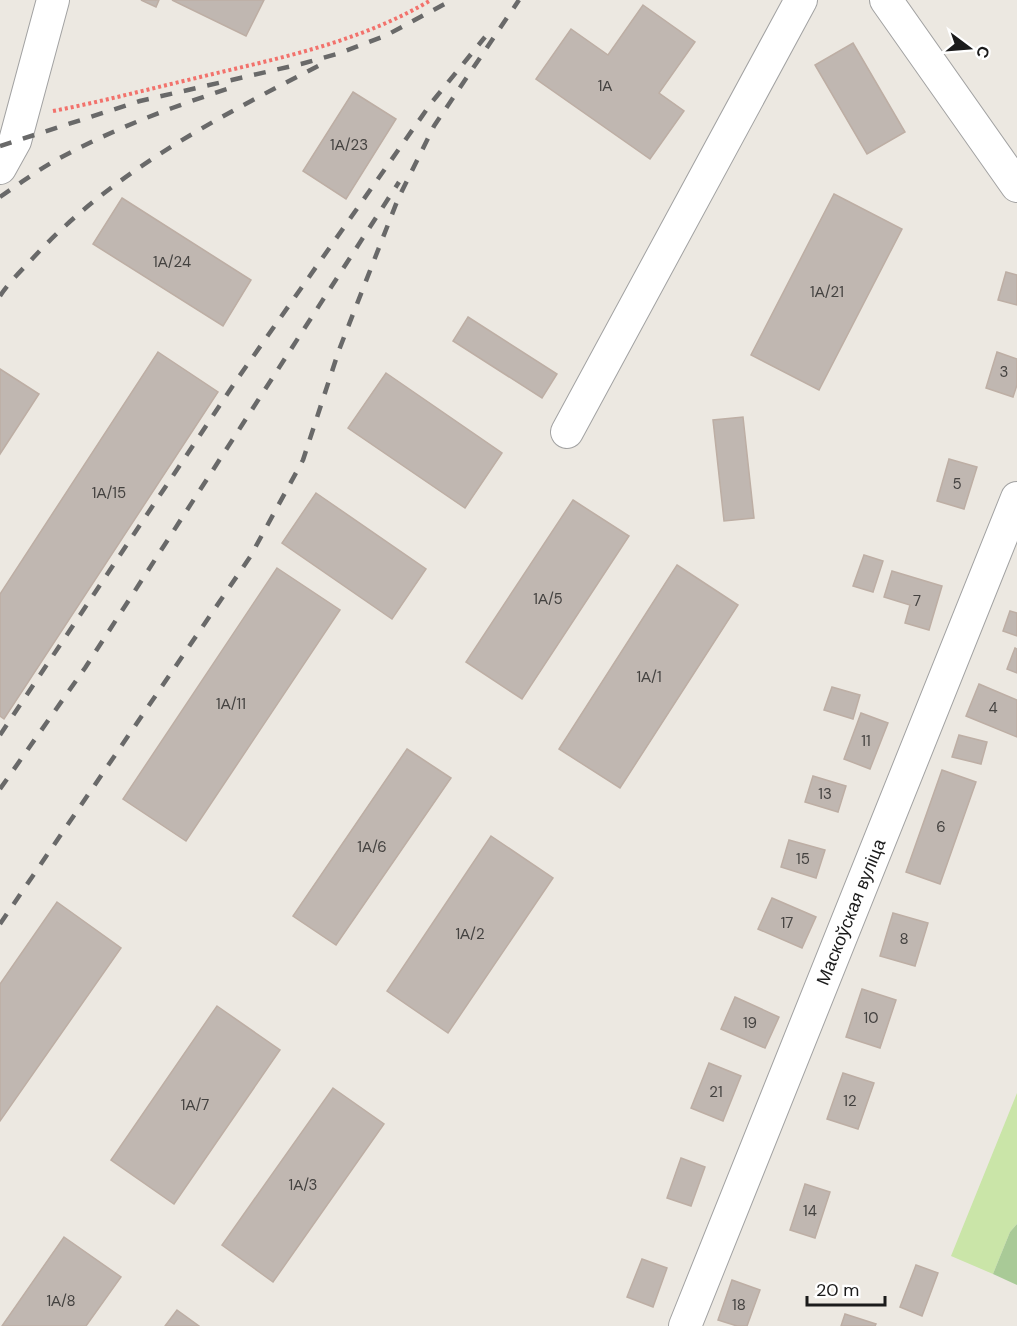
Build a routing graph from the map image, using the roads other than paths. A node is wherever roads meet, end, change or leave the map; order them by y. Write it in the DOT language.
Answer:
graph roads {
  1 [pos="53,0"];
  2 [pos="801,0"];
  3 [pos="886,0"];
  4 [pos="0,168"];
  5 [pos="1017,186"];
  6 [pos="567,432"];
  7 [pos="1017,498"];
  8 [pos="685,1326"];
  1 -- 4 [label="street"];
  2 -- 6 [label="street"];
  3 -- 5 [label="street"];
  7 -- 8 [label="street, Маскоўская вуліца"];
}
